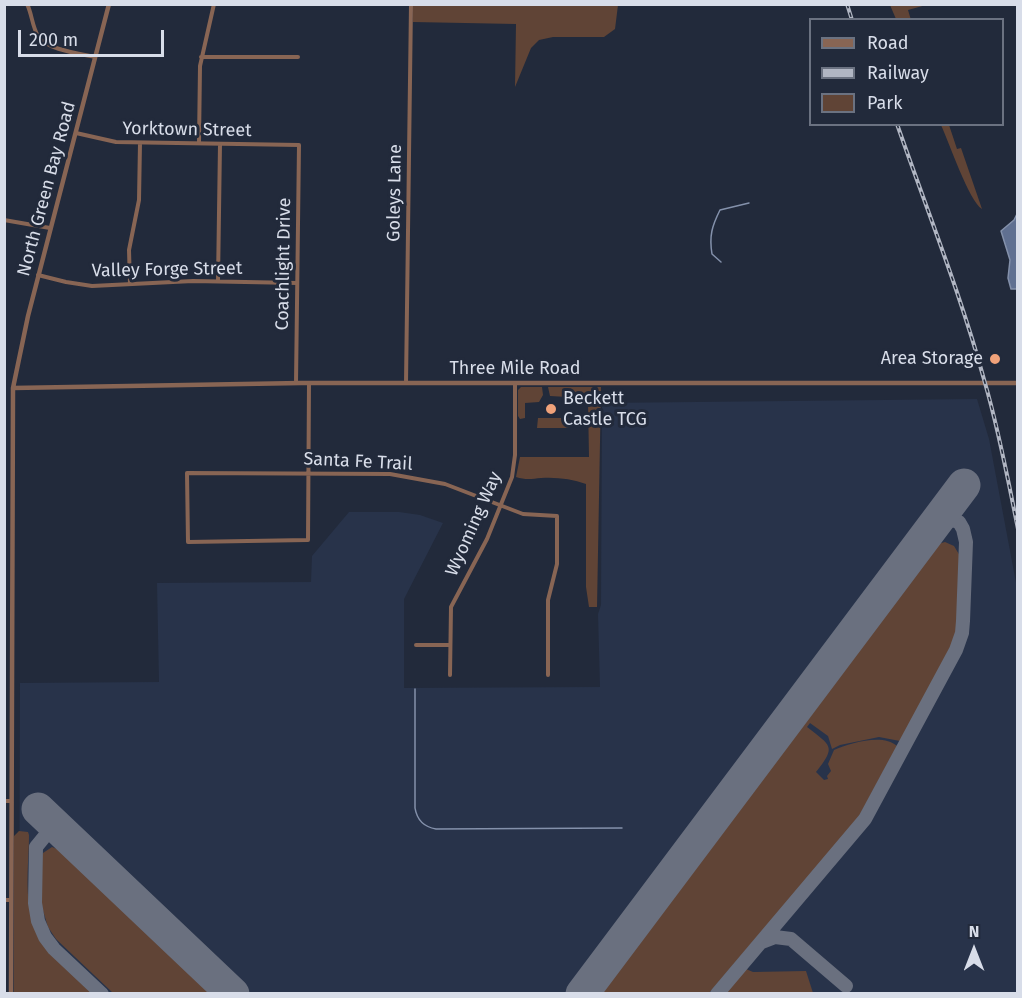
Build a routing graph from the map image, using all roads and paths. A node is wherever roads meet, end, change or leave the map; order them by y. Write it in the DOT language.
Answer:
graph roads {
  1 [pos="27,4"];
  2 [pos="109,4"];
  3 [pos="214,4"];
  4 [pos="411,4"];
  5 [pos="95,57"];
  6 [pos="201,57"];
  7 [pos="298,57"];
  8 [pos="76,133"];
  9 [pos="140,143"];
  10 [pos="198,143"];
  11 [pos="220,144"];
  12 [pos="299,145"];
  13 [pos="4,220"];
  14 [pos="50,228"];
  15 [pos="38,275"];
  16 [pos="218,281"];
  17 [pos="297,282"];
  18 [pos="130,284"];
  19 [pos="296,383"];
  20 [pos="309,383"];
  21 [pos="406,383"];
  22 [pos="515,383"];
  23 [pos="1017,383"];
  24 [pos="13,388"];
  25 [pos="309,472"];
  26 [pos="501,507"];
  27 [pos="416,645"];
  28 [pos="450,645"];
  29 [pos="450,675"];
  30 [pos="548,675"];
  31 [pos="8,801"];
  32 [pos="8,900"];
  33 [pos="10,993"];
  1 -- 5 [label="street"];
  2 -- 5 [label="street, North Green Bay Road"];
  3 -- 6 [label="street"];
  4 -- 21 [label="street, Goleys Lane"];
  5 -- 8 [label="street, North Green Bay Road"];
  6 -- 7 [label="street"];
  6 -- 10 [label="street"];
  8 -- 9 [label="street, Yorktown Street"];
  8 -- 14 [label="street, North Green Bay Road"];
  9 -- 10 [label="street, Yorktown Street"];
  9 -- 18 [label="street"];
  10 -- 11 [label="street, Yorktown Street"];
  11 -- 12 [label="street, Yorktown Street"];
  11 -- 16 [label="street"];
  12 -- 17 [label="street, Coachlight Drive"];
  13 -- 14 [label="street"];
  14 -- 15 [label="street, North Green Bay Road"];
  15 -- 18 [label="street, Valley Forge Street"];
  15 -- 24 [label="street, North Green Bay Road"];
  16 -- 17 [label="street, Valley Forge Street"];
  16 -- 18 [label="street, Valley Forge Street"];
  17 -- 19 [label="street, Coachlight Drive"];
  19 -- 20 [label="street, Three Mile Road"];
  19 -- 24 [label="street, Three Mile Road"];
  20 -- 21 [label="street, Three Mile Road"];
  20 -- 25 [label="street"];
  21 -- 22 [label="street, Three Mile Road"];
  22 -- 23 [label="street, Three Mile Road"];
  22 -- 26 [label="street, Wyoming Way"];
  24 -- 31 [label="street, North Green Bay Road"];
  25 -- 25 [label="street, Santa Fe Trail"];
  25 -- 26 [label="street, Santa Fe Trail"];
  26 -- 28 [label="street, Wyoming Way"];
  26 -- 30 [label="street, Santa Fe Trail"];
  27 -- 28 [label="street"];
  28 -- 29 [label="street, Wyoming Way"];
  31 -- 32 [label="street, North Green Bay Road"];
  32 -- 33 [label="street, North Green Bay Road"];
}
